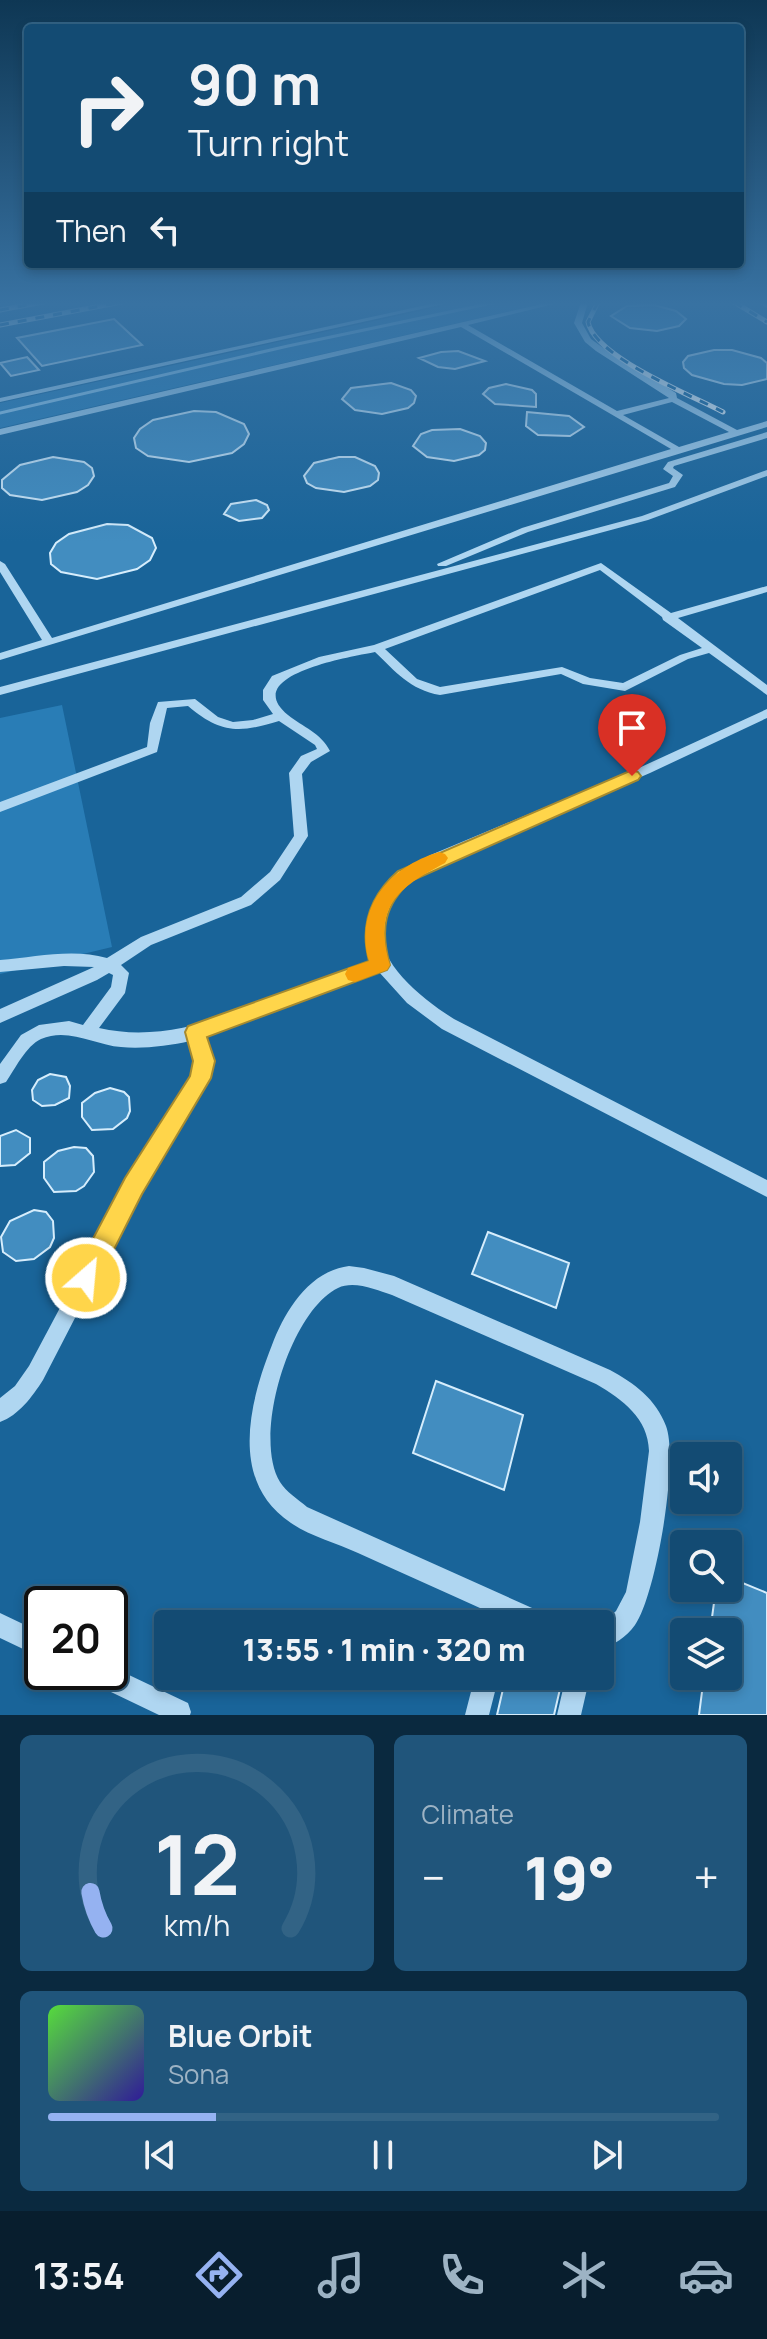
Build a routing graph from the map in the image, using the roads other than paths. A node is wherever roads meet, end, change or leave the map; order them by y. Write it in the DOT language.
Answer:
graph roads {
  1 [pos="82,382"];
  2 [pos="216,382"];
  3 [pos="561,382"];
  4 [pos="654,382"];
  5 [pos="673,399"];
  6 [pos="0,400"];
  7 [pos="616,414"];
  8 [pos="767,424"];
  9 [pos="0,432"];
  10 [pos="736,433"];
  11 [pos="767,435"];
  12 [pos="678,450"];
  13 [pos="767,473"];
  14 [pos="0,564"];
  15 [pos="440,571"];
  16 [pos="767,589"];
  17 [pos="667,618"];
  18 [pos="49,642"];
  19 [pos="377,648"];
  20 [pos="709,649"];
  21 [pos="0,657"];
  22 [pos="0,691"];
  23 [pos="767,691"];
  24 [pos="767,713"];
  25 [pos="281,716"];
  26 [pos="0,807"];
  27 [pos="112,964"];
  28 [pos="380,965"];
  29 [pos="0,966"];
  30 [pos="0,1016"];
  31 [pos="87,1032"];
  32 [pos="195,1032"];
  33 [pos="0,1077"];
  34 [pos="767,1189"];
  35 [pos="0,1412"];
  36 [pos="490,1610"];
  37 [pos="0,1625"];
  38 [pos="614,1630"];
  39 [pos="24,1637"];
  40 [pos="128,1687"];
  41 [pos="483,1690"];
  42 [pos="575,1690"];
  43 [pos="179,1712"];
  44 [pos="477,1715"];
  45 [pos="569,1715"];
  1 -- 6 [label="street"];
  2 -- 9 [label="street"];
  3 -- 7 [label="street"];
  4 -- 5 [label="street"];
  5 -- 7 [label="street"];
  5 -- 10 [label="street"];
  7 -- 12 [label="street"];
  8 -- 10 [label="street"];
  10 -- 12 [label="street"];
  11 -- 15 [label="street"];
  12 -- 18 [label="street"];
  13 -- 15 [label="street"];
  14 -- 18 [label="street"];
  15 -- 22 [label="street"];
  16 -- 17 [label="street"];
  17 -- 19 [label="street"];
  17 -- 20 [label="street"];
  18 -- 21 [label="street"];
  19 -- 20 [label="street"];
  19 -- 25 [label="street"];
  20 -- 23 [label="street"];
  24 -- 28 [label="street"];
  25 -- 26 [label="street"];
  25 -- 27 [label="street"];
  27 -- 29 [label="street"];
  27 -- 30 [label="street"];
  27 -- 31 [label="street"];
  28 -- 32 [label="street"];
  28 -- 34 [label="street"];
  31 -- 32 [label="street"];
  31 -- 33 [label="street"];
  32 -- 35 [label="street"];
  36 -- 38 [label="street"];
  37 -- 39 [label="street"];
  40 -- 43 [label="street"];
  41 -- 44 [label="street"];
  42 -- 45 [label="street"];
}
